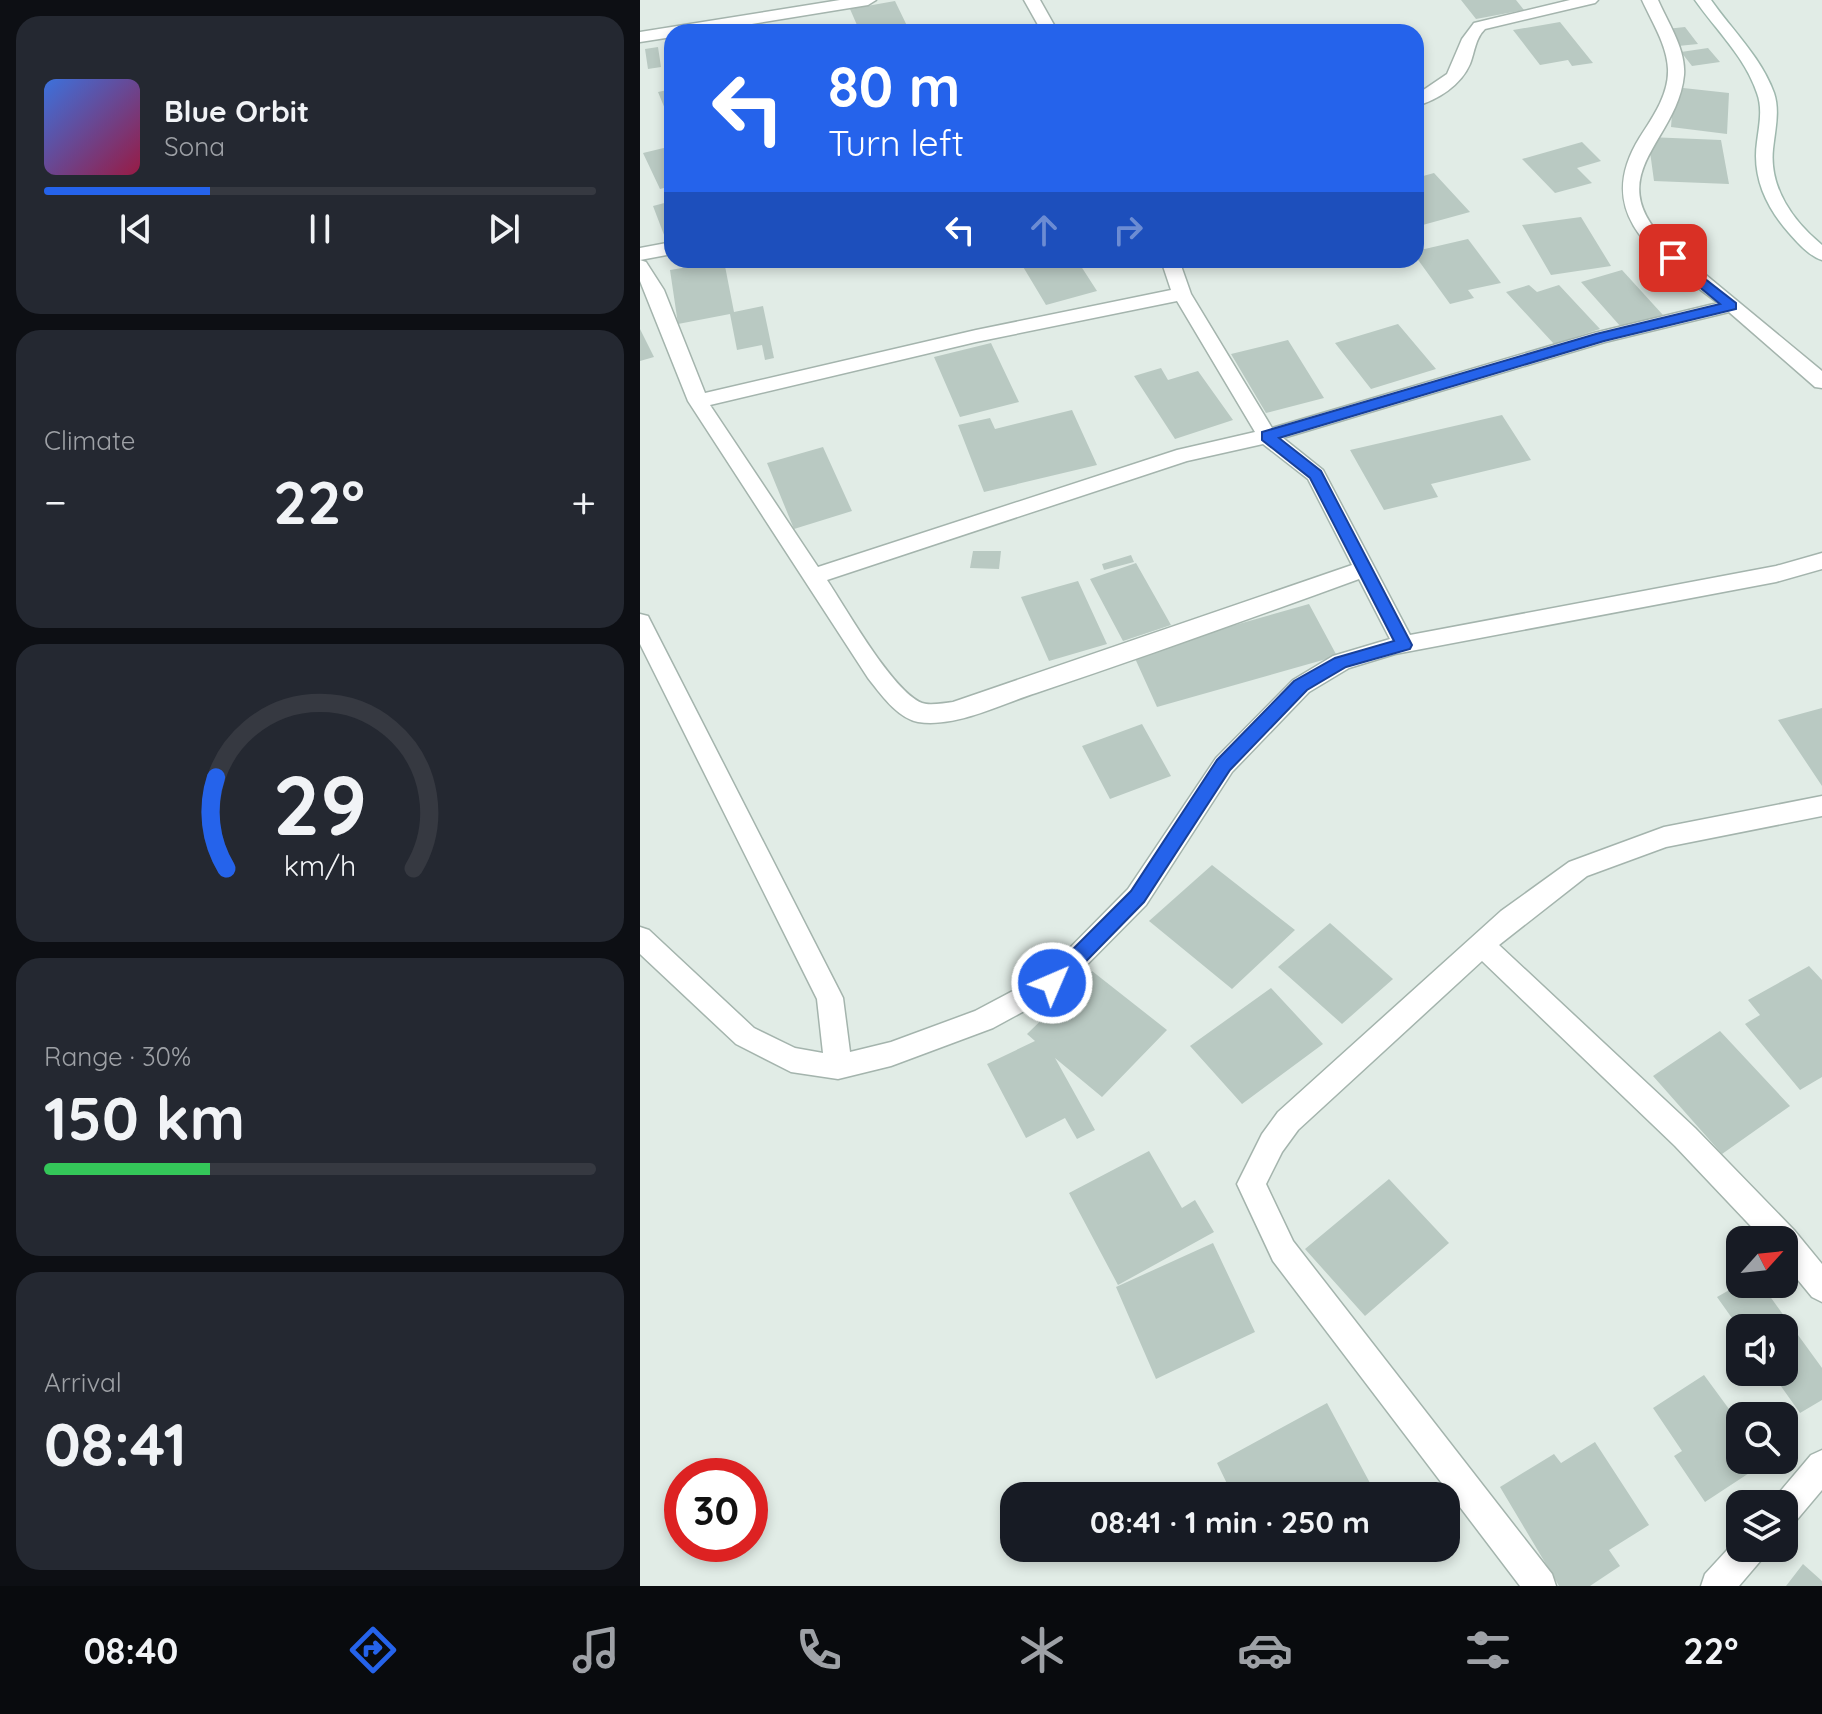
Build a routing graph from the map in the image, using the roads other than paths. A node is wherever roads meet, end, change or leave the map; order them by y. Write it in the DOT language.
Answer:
graph roads {
  1 [pos="868,0"];
  2 [pos="1032,0"];
  3 [pos="1590,0"];
  4 [pos="1650,0"];
  5 [pos="1703,0"];
  6 [pos="722,24"];
  7 [pos="1046,24"];
  8 [pos="664,33"];
  9 [pos="640,37"];
  10 [pos="1424,96"];
  11 [pos="664,250"];
  12 [pos="640,254"];
  13 [pos="1822,254"];
  14 [pos="640,266"];
  15 [pos="1173,268"];
  16 [pos="648,292"];
  17 [pos="1182,294"];
  18 [pos="1731,306"];
  19 [pos="1822,382"];
  20 [pos="698,401"];
  21 [pos="1267,436"];
  22 [pos="1822,561"];
  23 [pos="1365,569"];
  24 [pos="814,576"];
  25 [pos="640,622"];
  26 [pos="1404,645"];
  27 [pos="1822,806"];
  28 [pos="640,938"];
  29 [pos="1482,945"];
  30 [pos="838,1067"];
  31 [pos="1771,1226"];
  32 [pos="1798,1257"];
  33 [pos="1822,1287"];
  34 [pos="1822,1466"];
  35 [pos="1798,1494"];
  36 [pos="1738,1562"];
  37 [pos="1540,1586"];
  38 [pos="1717,1586"];
  1 -- 6 [label="street"];
  2 -- 7 [label="street"];
  3 -- 10 [label="street"];
  4 -- 18 [label="street"];
  5 -- 13 [label="street"];
  8 -- 9 [label="street"];
  11 -- 12 [label="street"];
  14 -- 16 [label="street"];
  15 -- 17 [label="street"];
  16 -- 20 [label="street"];
  17 -- 20 [label="street"];
  17 -- 21 [label="street"];
  18 -- 19 [label="street"];
  18 -- 21 [label="street"];
  20 -- 24 [label="street"];
  21 -- 23 [label="street"];
  21 -- 24 [label="street"];
  22 -- 26 [label="street"];
  23 -- 24 [label="street"];
  23 -- 26 [label="street"];
  25 -- 30 [label="street"];
  26 -- 30 [label="street"];
  27 -- 29 [label="street"];
  28 -- 30 [label="street"];
  29 -- 31 [label="street"];
  29 -- 37 [label="street"];
  32 -- 33 [label="street"];
  34 -- 35 [label="street"];
  36 -- 38 [label="street"];
}
